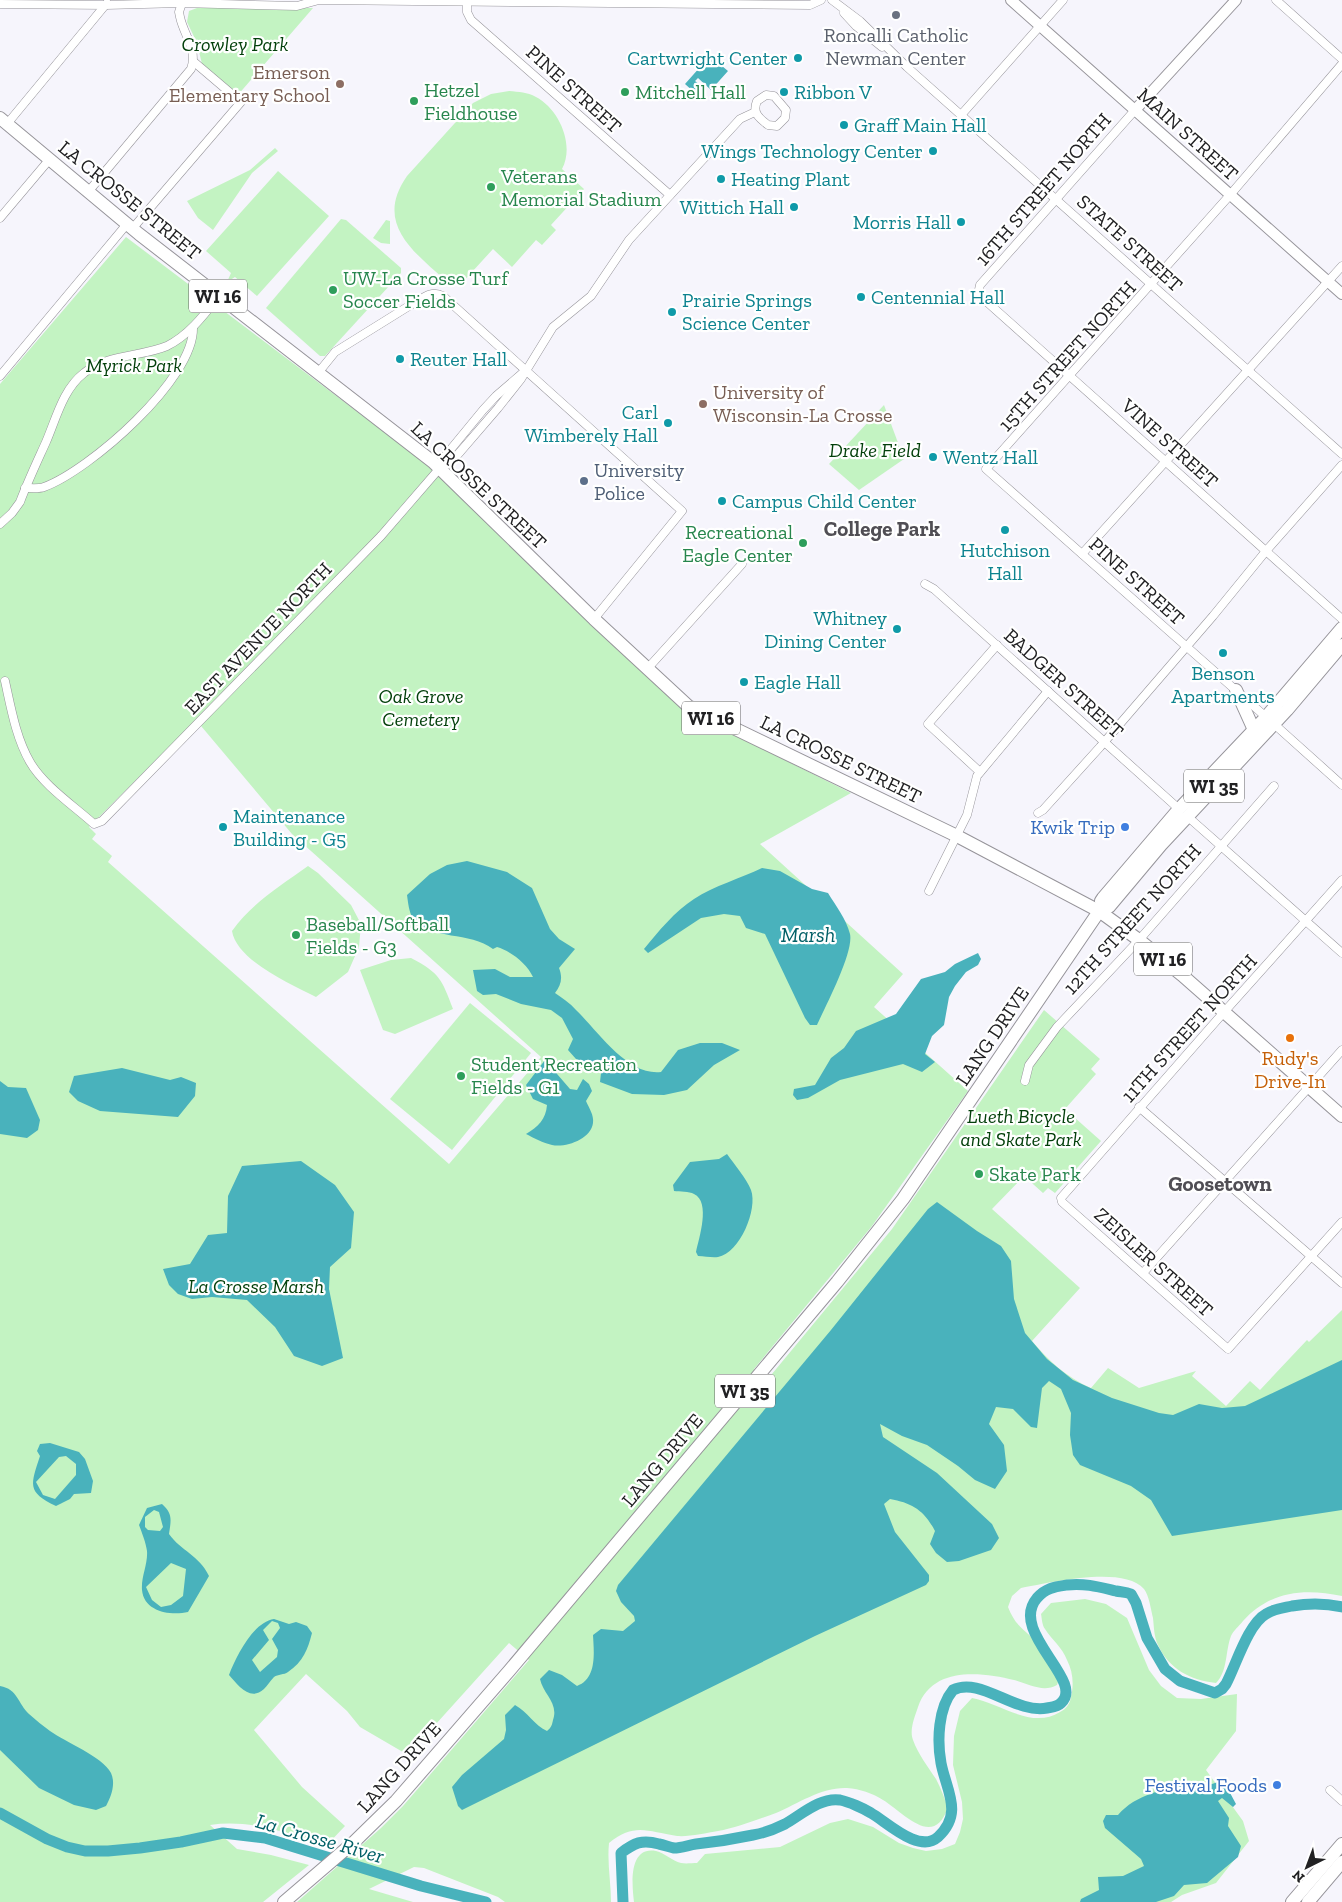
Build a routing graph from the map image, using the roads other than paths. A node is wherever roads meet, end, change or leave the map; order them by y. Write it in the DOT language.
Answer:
graph roads {
  1 [pos="318,0"];
  2 [pos="821,0"];
  3 [pos="832,0"];
  4 [pos="1011,0"];
  5 [pos="1062,0"];
  6 [pos="1236,0"];
  7 [pos="1276,0"];
  8 [pos="182,1"];
  9 [pos="467,1"];
  10 [pos="638,1"];
  11 [pos="248,2"];
  12 [pos="108,3"];
  13 [pos="0,4"];
  14 [pos="1040,26"];
  15 [pos="1342,59"];
  16 [pos="194,62"];
  17 [pos="1342,64"];
  18 [pos="1135,110"];
  19 [pos="755,112"];
  20 [pos="961,114"];
  21 [pos="3,121"];
  22 [pos="50,160"];
  23 [pos="88,192"];
  24 [pos="1230,195"];
  25 [pos="670,196"];
  26 [pos="1056,199"];
  27 [pos="0,218"];
  28 [pos="130,226"];
  29 [pos="1342,266"];
  30 [pos="1328,282"];
  31 [pos="1151,284"];
  32 [pos="978,291"];
  33 [pos="1342,294"];
  34 [pos="219,296"];
  35 [pos="193,328"];
  36 [pos="1248,369"];
  37 [pos="525,371"];
  38 [pos="318,373"];
  39 [pos="0,376"];
  40 [pos="1070,377"];
  41 [pos="1342,454"];
  42 [pos="1165,461"];
  43 [pos="1342,465"];
  44 [pos="439,469"];
  45 [pos="986,469"];
  46 [pos="25,488"];
  47 [pos="0,524"];
  48 [pos="1266,551"];
  49 [pos="1082,554"];
  50 [pos="742,564"];
  51 [pos="925,584"];
  52 [pos="594,618"];
  53 [pos="1342,619"];
  54 [pos="1342,628"];
  55 [pos="997,645"];
  56 [pos="1342,645"];
  57 [pos="1186,647"];
  58 [pos="648,668"];
  59 [pos="5,681"];
  60 [pos="1236,690"];
  61 [pos="1048,691"];
  62 [pos="1270,720"];
  63 [pos="1254,730"];
  64 [pos="1104,741"];
  65 [pos="980,772"];
  66 [pos="1342,785"];
  67 [pos="1274,786"];
  68 [pos="1183,812"];
  69 [pos="1038,813"];
  70 [pos="957,836"];
  71 [pos="1221,845"];
  72 [pos="1342,880"];
  73 [pos="929,891"];
  74 [pos="1101,909"];
  75 [pos="1306,921"];
  76 [pos="1139,940"];
  77 [pos="1342,953"];
  78 [pos="1224,1012"];
  79 [pos="1342,1050"];
  80 [pos="1025,1081"];
  81 [pos="1310,1087"];
  82 [pos="1139,1107"];
  83 [pos="1342,1116"];
  84 [pos="1226,1181"];
  85 [pos="1061,1198"];
  86 [pos="1342,1222"];
  87 [pos="1312,1257"];
  88 [pos="1143,1273"];
  89 [pos="1342,1283"];
  90 [pos="1330,1790"];
  91 [pos="1342,1801"];
  92 [pos="1342,1844"];
  93 [pos="1342,1862"];
  94 [pos="284,1902"];
  95 [pos="1292,1902"];
  96 [pos="1308,1902"];
  1 -- 9 [label="street"];
  1 -- 11 [label="street"];
  2 -- 10 [label="street"];
  3 -- 20 [label="street, STATE STREET"];
  4 -- 14 [label="street, MAIN STREET"];
  5 -- 14 [label="street"];
  6 -- 18 [label="street"];
  7 -- 15 [label="street"];
  8 -- 11 [label="street"];
  8 -- 12 [label="street"];
  8 -- 16 [label="street"];
  9 -- 10 [label="street"];
  9 -- 25 [label="street, PINE STREET"];
  12 -- 13 [label="street"];
  12 -- 21 [label="street"];
  14 -- 18 [label="street, MAIN STREET"];
  14 -- 20 [label="street"];
  16 -- 23 [label="street"];
  16 -- 28 [label="street"];
  17 -- 24 [label="street, 15TH STREET NORTH"];
  18 -- 24 [label="street, MAIN STREET"];
  18 -- 26 [label="street, 16TH STREET NORTH"];
  19 -- 19 [label="street, EAST AVENUE NORTH"];
  19 -- 25 [label="street, EAST AVENUE NORTH"];
  20 -- 26 [label="street, STATE STREET"];
  21 -- 22 [label="main road, LA CROSSE STREET / WI 16"];
  22 -- 23 [label="main road, LA CROSSE STREET / WI 16"];
  22 -- 27 [label="street"];
  23 -- 28 [label="main road, LA CROSSE STREET / WI 16"];
  24 -- 30 [label="street, MAIN STREET"];
  24 -- 31 [label="street, 15TH STREET NORTH"];
  25 -- 37 [label="street, EAST AVENUE NORTH"];
  26 -- 31 [label="street, STATE STREET"];
  26 -- 32 [label="street, 16TH STREET NORTH"];
  28 -- 34 [label="main road, LA CROSSE STREET / WI 16"];
  28 -- 39 [label="street"];
  29 -- 30 [label="street"];
  30 -- 33 [label="street, MAIN STREET"];
  30 -- 36 [label="street"];
  31 -- 36 [label="street, STATE STREET"];
  31 -- 40 [label="street, 15TH STREET NORTH"];
  32 -- 40 [label="street, VINE STREET"];
  34 -- 35 [label="street"];
  34 -- 38 [label="main road, LA CROSSE STREET / WI 16"];
  35 -- 46 [label="street"];
  35 -- 46 [label="street"];
  36 -- 41 [label="street, STATE STREET"];
  36 -- 42 [label="street"];
  37 -- 38 [label="street"];
  37 -- 44 [label="street, EAST AVENUE NORTH"];
  37 -- 52 [label="street"];
  38 -- 44 [label="main road, LA CROSSE STREET / WI 16"];
  40 -- 42 [label="street, VINE STREET"];
  40 -- 45 [label="street, 15TH STREET NORTH"];
  42 -- 48 [label="street, VINE STREET"];
  42 -- 49 [label="street"];
  43 -- 48 [label="street"];
  44 -- 52 [label="main road, LA CROSSE STREET / WI 16"];
  44 -- 59 [label="street, EAST AVENUE NORTH"];
  45 -- 49 [label="street, PINE STREET"];
  46 -- 47 [label="street"];
  48 -- 53 [label="street, VINE STREET"];
  48 -- 57 [label="street"];
  49 -- 57 [label="street, PINE STREET"];
  50 -- 58 [label="street"];
  51 -- 55 [label="street, BADGER STREET"];
  52 -- 58 [label="main road, LA CROSSE STREET / WI 16"];
  54 -- 62 [label="main road, WI 35"];
  55 -- 61 [label="street, BADGER STREET"];
  55 -- 65 [label="street"];
  56 -- 62 [label="main road, WI 35"];
  57 -- 60 [label="street, PINE STREET"];
  57 -- 64 [label="street"];
  58 -- 70 [label="main road, LA CROSSE STREET / WI 16"];
  60 -- 62 [label="street, PINE STREET"];
  60 -- 63 [label="main road"];
  61 -- 64 [label="street, BADGER STREET"];
  61 -- 65 [label="street"];
  62 -- 63 [label="main road, WI 35"];
  62 -- 66 [label="street, PINE STREET"];
  62 -- 68 [label="main road, WI 35"];
  63 -- 68 [label="main road, WI 35"];
  64 -- 68 [label="street, BADGER STREET"];
  64 -- 69 [label="street"];
  65 -- 70 [label="street"];
  67 -- 71 [label="street, 12TH STREET NORTH"];
  68 -- 71 [label="street, BADGER STREET"];
  68 -- 74 [label="main road, WI 35"];
  70 -- 73 [label="street"];
  70 -- 74 [label="main road, WI 16"];
  71 -- 75 [label="street, BADGER STREET"];
  71 -- 76 [label="street, 12TH STREET NORTH"];
  72 -- 75 [label="street, 11TH STREET NORTH"];
  74 -- 76 [label="main road, WI 16"];
  74 -- 94 [label="main road, LANG DRIVE / WI 35"];
  75 -- 77 [label="street, BADGER STREET"];
  75 -- 78 [label="street, 11TH STREET NORTH"];
  76 -- 78 [label="main road, WI 16"];
  76 -- 80 [label="street, 12TH STREET NORTH"];
  78 -- 81 [label="main road, WI 16"];
  78 -- 82 [label="street, 11TH STREET NORTH"];
  79 -- 81 [label="street"];
  81 -- 83 [label="main road, WI 16"];
  81 -- 84 [label="street"];
  82 -- 84 [label="street"];
  82 -- 85 [label="street, 11TH STREET NORTH"];
  84 -- 87 [label="street"];
  84 -- 88 [label="street"];
  85 -- 88 [label="street, ZEISLER STREET"];
  86 -- 87 [label="street"];
  87 -- 88 [label="street, ZEISLER STREET"];
  87 -- 89 [label="street"];
  90 -- 91 [label="street"];
  92 -- 95 [label="main road"];
  93 -- 96 [label="main road"];
}
